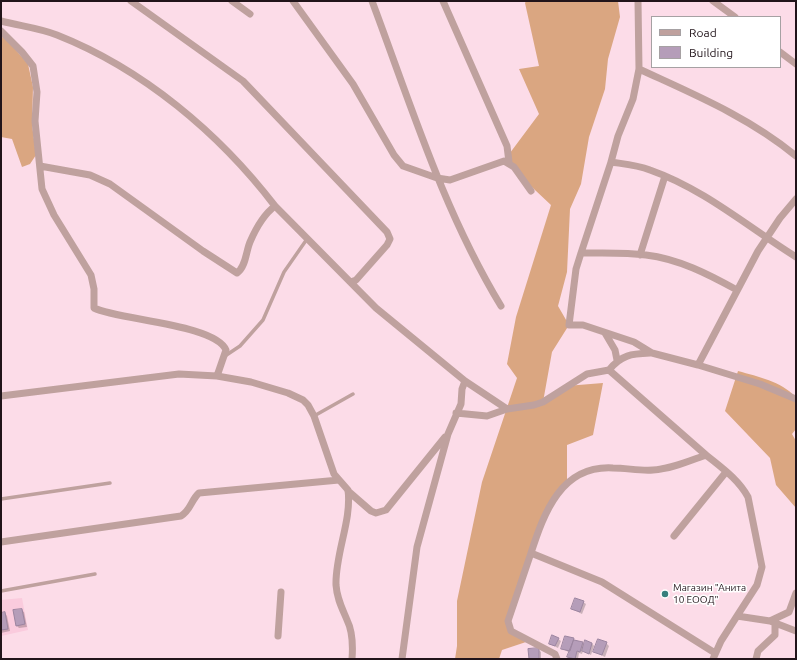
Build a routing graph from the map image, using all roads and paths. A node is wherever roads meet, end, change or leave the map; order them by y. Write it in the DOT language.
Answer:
graph roads {
  1 [pos="131,1"];
  2 [pos="232,1"];
  3 [pos="293,1"];
  4 [pos="372,1"];
  5 [pos="443,1"];
  6 [pos="638,1"];
  7 [pos="713,1"];
  8 [pos="250,14"];
  9 [pos="733,16"];
  10 [pos="1,21"];
  11 [pos="1,31"];
  12 [pos="781,53"];
  13 [pos="796,64"];
  14 [pos="638,68"];
  15 [pos="796,156"];
  16 [pos="509,162"];
  17 [pos="611,162"];
  18 [pos="40,166"];
  19 [pos="665,176"];
  20 [pos="437,178"];
  21 [pos="531,191"];
  22 [pos="796,199"];
  23 [pos="275,206"];
  24 [pos="308,238"];
  25 [pos="767,238"];
  26 [pos="581,253"];
  27 [pos="640,254"];
  28 [pos="796,257"];
  29 [pos="351,282"];
  30 [pos="737,290"];
  31 [pos="501,306"];
  32 [pos="604,332"];
  33 [pos="652,353"];
  34 [pos="225,356"];
  35 [pos="617,360"];
  36 [pos="698,366"];
  37 [pos="610,370"];
  38 [pos="217,376"];
  39 [pos="466,381"];
  40 [pos="353,394"];
  41 [pos="1,396"];
  42 [pos="796,399"];
  43 [pos="507,409"];
  44 [pos="456,413"];
  45 [pos="314,416"];
  46 [pos="448,434"];
  47 [pos="706,455"];
  48 [pos="726,472"];
  49 [pos="339,480"];
  50 [pos="110,483"];
  51 [pos="348,490"];
  52 [pos="1,499"];
  53 [pos="674,536"];
  54 [pos="1,542"];
  55 [pos="531,553"];
  56 [pos="95,574"];
  57 [pos="1,591"];
  58 [pos="282,592"];
  59 [pos="796,593"];
  60 [pos="737,616"];
  61 [pos="773,623"];
  62 [pos="796,631"];
  63 [pos="278,636"];
  64 [pos="714,656"];
  65 [pos="352,659"];
  66 [pos="402,659"];
  67 [pos="557,659"];
  68 [pos="756,659"];
  1 -- 29 [label="street"];
  2 -- 8 [label="street"];
  3 -- 20 [label="street"];
  4 -- 20 [label="street"];
  5 -- 16 [label="street"];
  6 -- 14 [label="street"];
  7 -- 9 [label="street"];
  10 -- 23 [label="street"];
  11 -- 18 [label="street"];
  12 -- 13 [label="street"];
  14 -- 15 [label="street"];
  14 -- 17 [label="street"];
  16 -- 20 [label="street"];
  16 -- 21 [label="street"];
  17 -- 19 [label="street"];
  17 -- 26 [label="street"];
  18 -- 23 [label="street"];
  18 -- 34 [label="street"];
  19 -- 25 [label="street"];
  19 -- 27 [label="street"];
  20 -- 31 [label="street"];
  22 -- 25 [label="street"];
  23 -- 24 [label="street"];
  24 -- 29 [label="street"];
  24 -- 34 [label="lane"];
  25 -- 28 [label="street"];
  25 -- 30 [label="street"];
  26 -- 27 [label="street"];
  26 -- 32 [label="street"];
  27 -- 30 [label="street"];
  29 -- 39 [label="street"];
  30 -- 36 [label="street"];
  32 -- 33 [label="street"];
  32 -- 35 [label="street"];
  33 -- 35 [label="street"];
  33 -- 36 [label="street"];
  34 -- 38 [label="street"];
  35 -- 37 [label="street"];
  36 -- 42 [label="street"];
  37 -- 43 [label="street"];
  37 -- 47 [label="street"];
  38 -- 41 [label="street"];
  38 -- 45 [label="street"];
  39 -- 43 [label="street"];
  39 -- 44 [label="street"];
  40 -- 45 [label="lane"];
  43 -- 44 [label="street"];
  44 -- 46 [label="street"];
  45 -- 49 [label="street"];
  46 -- 51 [label="street"];
  46 -- 66 [label="street"];
  47 -- 48 [label="street"];
  47 -- 55 [label="street"];
  48 -- 53 [label="street"];
  48 -- 60 [label="street"];
  49 -- 51 [label="street"];
  49 -- 54 [label="street"];
  50 -- 52 [label="lane"];
  51 -- 65 [label="street"];
  55 -- 64 [label="street"];
  55 -- 67 [label="street"];
  56 -- 57 [label="lane"];
  58 -- 63 [label="street"];
  59 -- 61 [label="street"];
  60 -- 61 [label="street"];
  60 -- 64 [label="street"];
  61 -- 62 [label="street"];
  61 -- 68 [label="street"];
}
